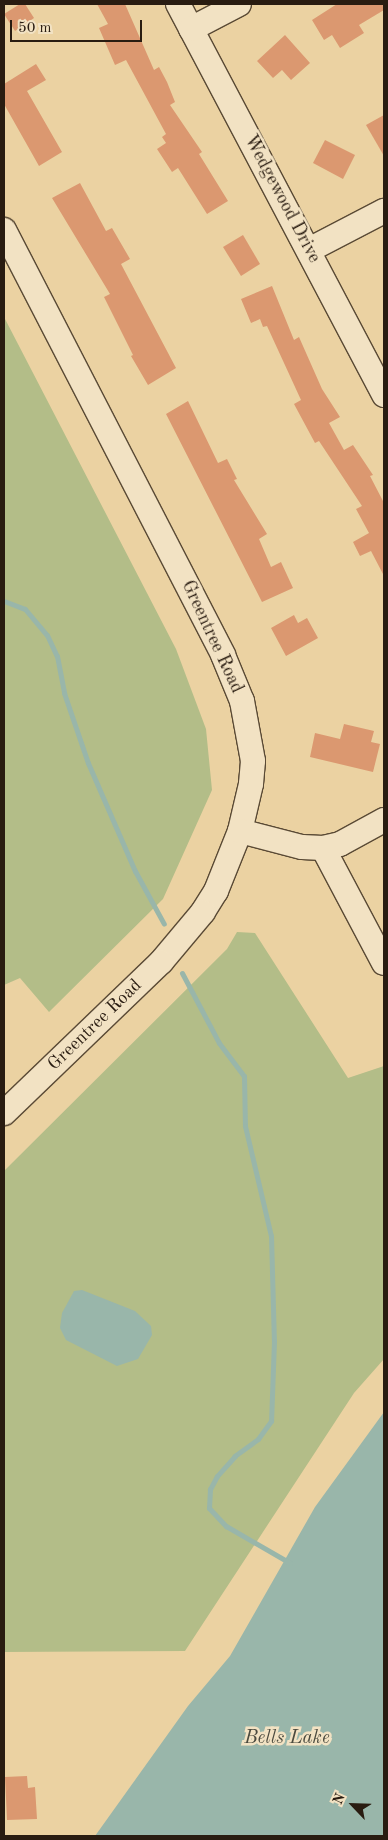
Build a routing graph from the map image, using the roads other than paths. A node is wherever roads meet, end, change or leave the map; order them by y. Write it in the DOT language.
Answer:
graph roads {
  1 [pos="178,4"];
  2 [pos="239,4"];
  3 [pos="191,29"];
  4 [pos="384,211"];
  5 [pos="4,230"];
  6 [pos="309,250"];
  7 [pos="384,395"];
  8 [pos="384,820"];
  9 [pos="240,831"];
  10 [pos="323,848"];
  11 [pos="384,963"];
  12 [pos="4,1113"];
  1 -- 3 [label="street, Wedgewood Drive"];
  2 -- 3 [label="street"];
  3 -- 6 [label="street, Wedgewood Drive"];
  4 -- 6 [label="street"];
  5 -- 9 [label="street, Greentree Road"];
  6 -- 7 [label="street, Wedgewood Drive"];
  8 -- 10 [label="street"];
  9 -- 10 [label="street"];
  9 -- 12 [label="street, Greentree Road"];
  10 -- 11 [label="street"];
}
